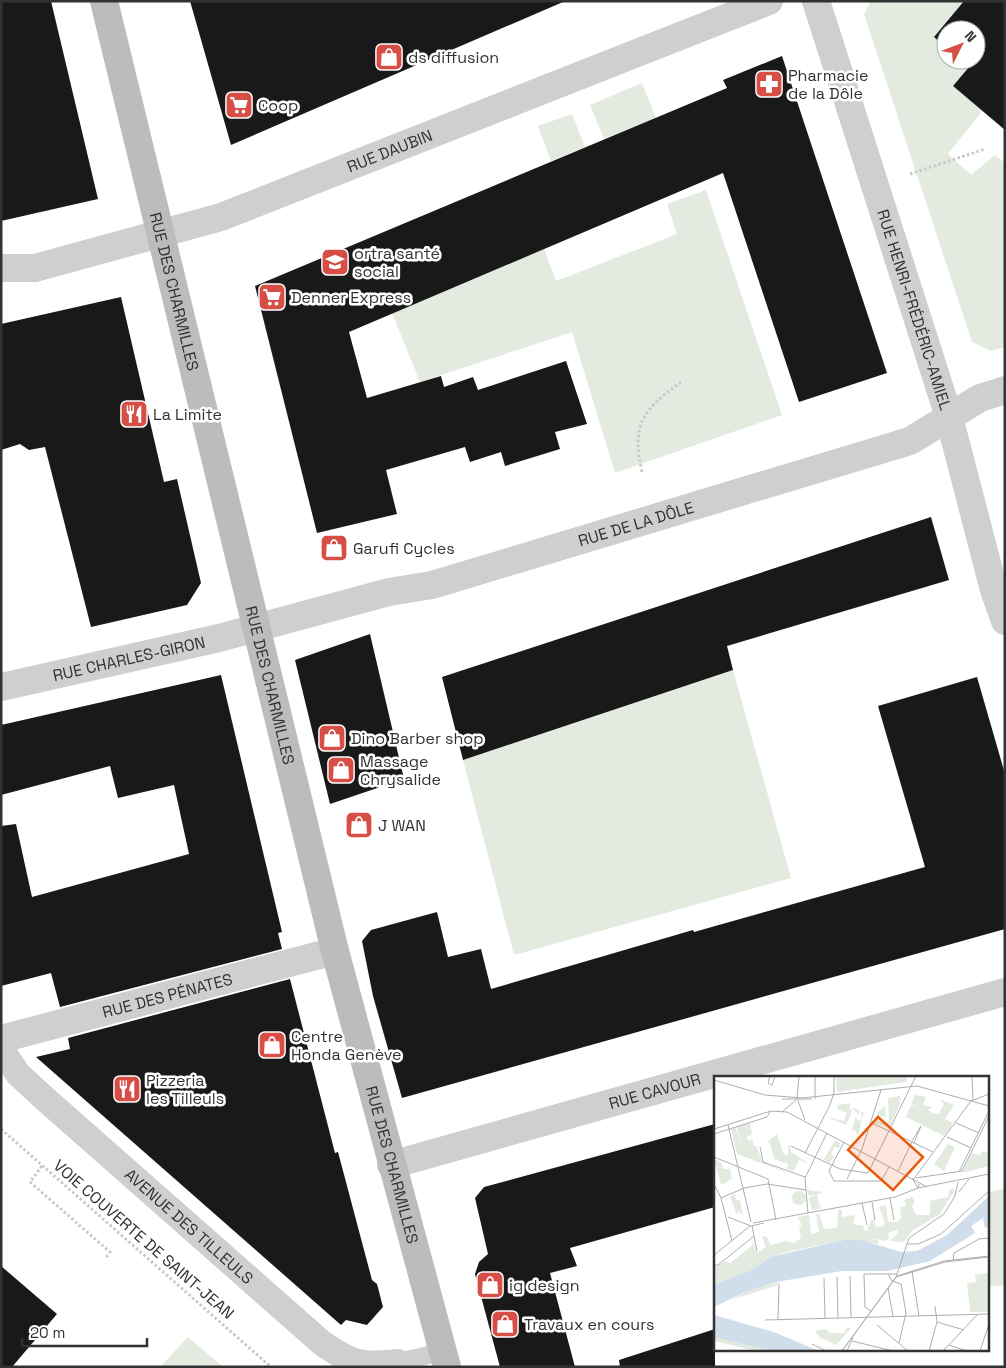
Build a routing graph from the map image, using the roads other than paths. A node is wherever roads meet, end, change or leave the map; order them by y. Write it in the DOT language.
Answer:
graph roads {
  1 [pos="104,1"];
  2 [pos="769,1"];
  3 [pos="816,1"];
  4 [pos="160,235"];
  5 [pos="1,268"];
  6 [pos="1005,390"];
  7 [pos="949,417"];
  8 [pos="1005,621"];
  9 [pos="255,628"];
  10 [pos="1,687"];
  11 [pos="335,951"];
  12 [pos="1005,992"];
  13 [pos="1,1039"];
  14 [pos="1,1048"];
  15 [pos="391,1165"];
  16 [pos="444,1359"];
  17 [pos="398,1362"];
  1 -- 4 [label="main road, RUE DES CHARMILLES"];
  2 -- 4 [label="street, RUE DAUBIN"];
  3 -- 7 [label="street, RUE HENRI-FRÉDÉRIC-AMIEL"];
  4 -- 5 [label="street, RUE DAUBIN"];
  4 -- 9 [label="main road, RUE DES CHARMILLES"];
  6 -- 7 [label="street, RUE DE LA DÔLE"];
  7 -- 8 [label="street, RUE HENRI-FRÉDÉRIC-AMIEL"];
  7 -- 9 [label="street, RUE DE LA DÔLE"];
  9 -- 10 [label="street, RUE CHARLES-GIRON"];
  9 -- 11 [label="main road, RUE DES CHARMILLES"];
  11 -- 13 [label="street, RUE DES PÉNATES"];
  11 -- 15 [label="main road, RUE DES CHARMILLES"];
  12 -- 15 [label="street, RUE CAVOUR"];
  14 -- 17 [label="street, AVENUE DES TILLEULS"];
  15 -- 16 [label="main road, RUE DES CHARMILLES"];
  16 -- 17 [label="lane"];
}
